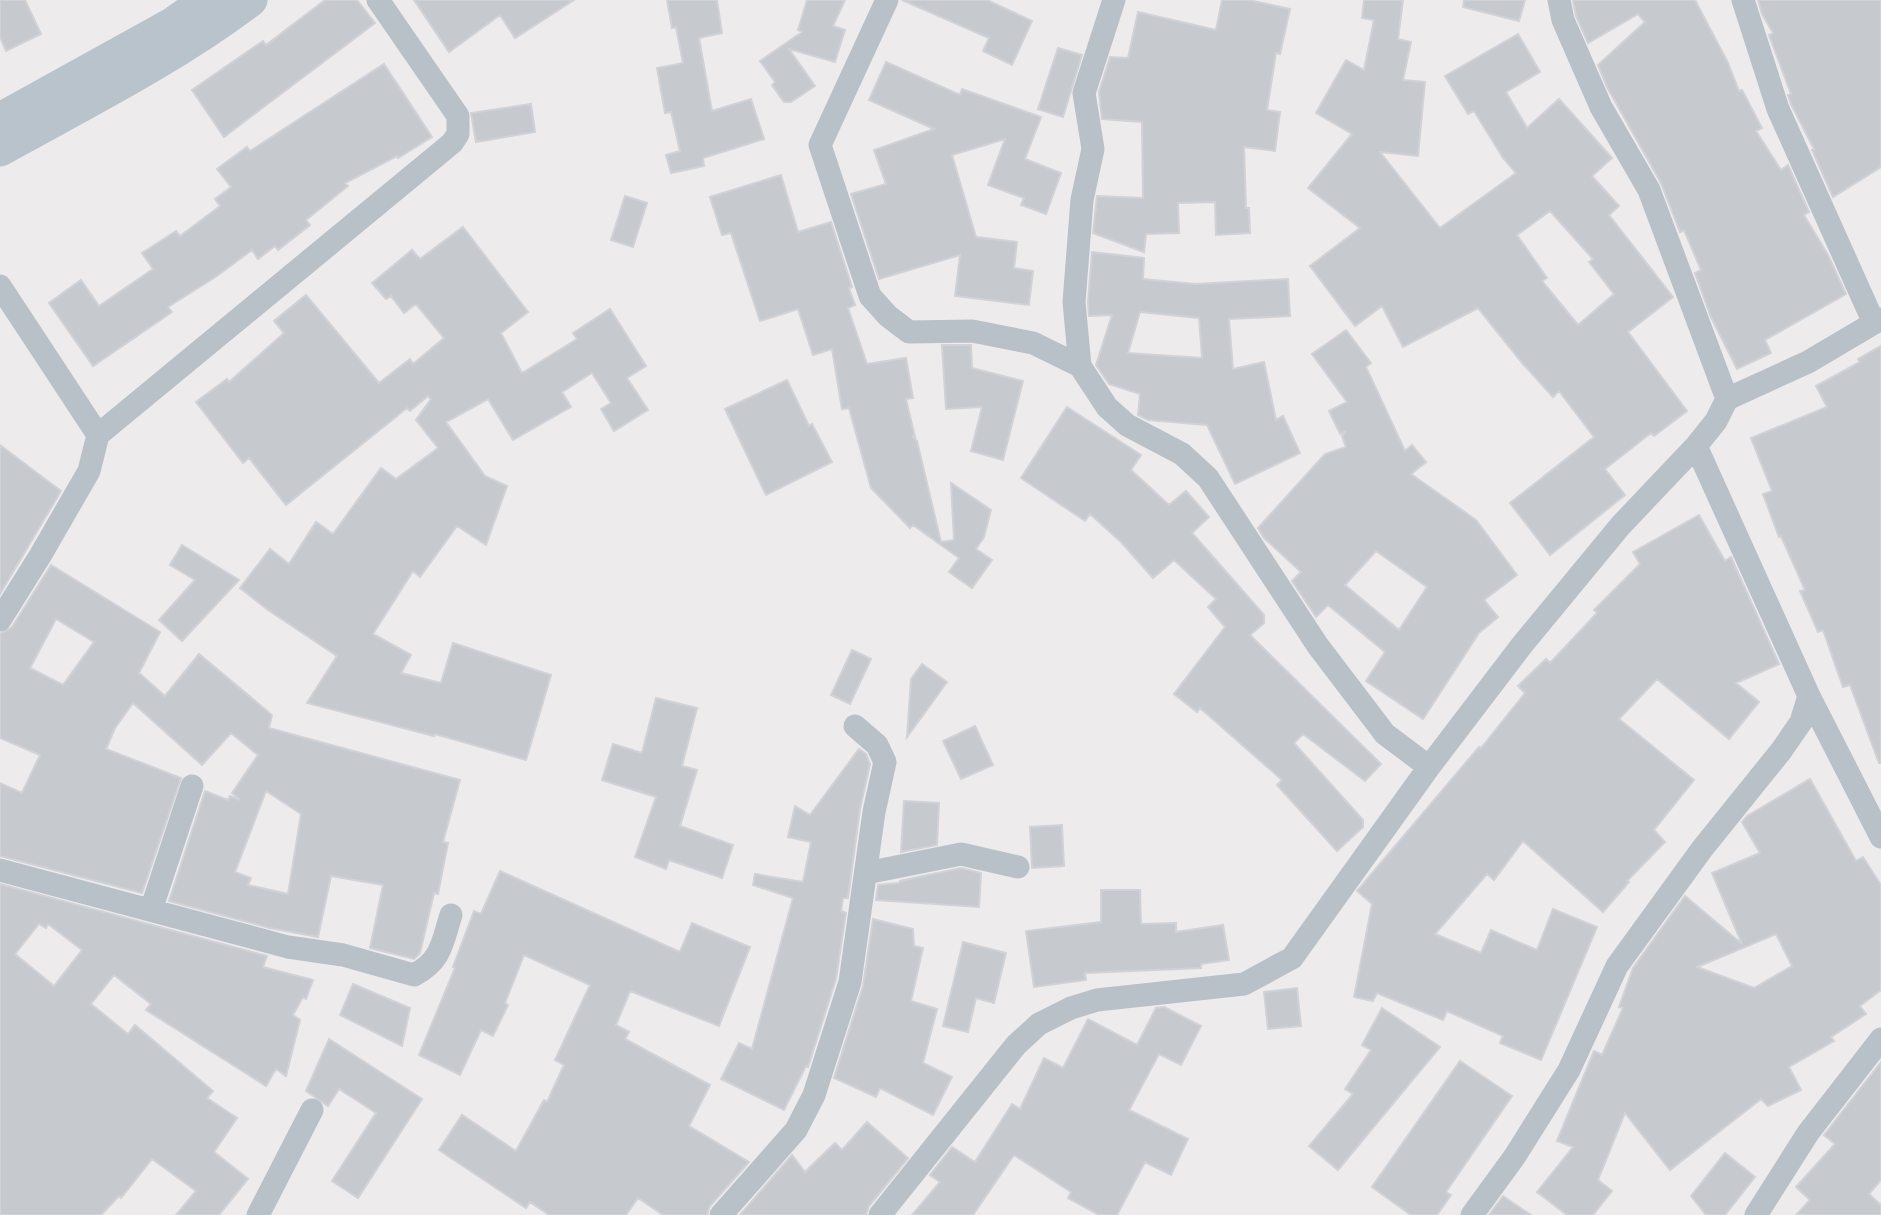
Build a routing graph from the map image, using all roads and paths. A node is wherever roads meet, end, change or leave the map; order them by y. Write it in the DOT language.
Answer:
graph roads {
  1 [pos="206,0"];
  2 [pos="251,0"];
  3 [pos="377,0"];
  4 [pos="887,0"];
  5 [pos="1114,0"];
  6 [pos="1559,0"];
  7 [pos="1743,0"];
  8 [pos="0,119"];
  9 [pos="0,150"];
  10 [pos="0,286"];
  11 [pos="1878,321"];
  12 [pos="1080,366"];
  13 [pos="1727,399"];
  14 [pos="97,435"];
  15 [pos="1696,446"];
  16 [pos="0,620"];
  17 [pos="1809,696"];
  18 [pos="855,726"];
  19 [pos="1429,767"];
  20 [pos="192,786"];
  21 [pos="1881,836"];
  22 [pos="1018,867"];
  23 [pos="0,870"];
  24 [pos="866,873"];
  25 [pos="151,910"];
  26 [pos="452,915"];
  27 [pos="1881,1038"];
  28 [pos="312,1110"];
  29 [pos="258,1215"];
  30 [pos="721,1215"];
  31 [pos="880,1215"];
  32 [pos="1472,1215"];
  33 [pos="1756,1215"];
  1 -- 8 [label="main road"];
  2 -- 9 [label="main road"];
  3 -- 14 [label="street"];
  4 -- 12 [label="street"];
  5 -- 12 [label="street"];
  6 -- 13 [label="street"];
  7 -- 11 [label="street"];
  10 -- 14 [label="street"];
  11 -- 13 [label="street"];
  12 -- 19 [label="street"];
  13 -- 15 [label="street"];
  14 -- 16 [label="street"];
  15 -- 17 [label="street"];
  15 -- 19 [label="street"];
  17 -- 21 [label="street"];
  17 -- 32 [label="street"];
  18 -- 24 [label="street"];
  19 -- 31 [label="street"];
  20 -- 25 [label="street"];
  22 -- 24 [label="street"];
  23 -- 25 [label="street"];
  24 -- 30 [label="street"];
  25 -- 26 [label="street"];
  27 -- 33 [label="street"];
  28 -- 29 [label="street"];
}
